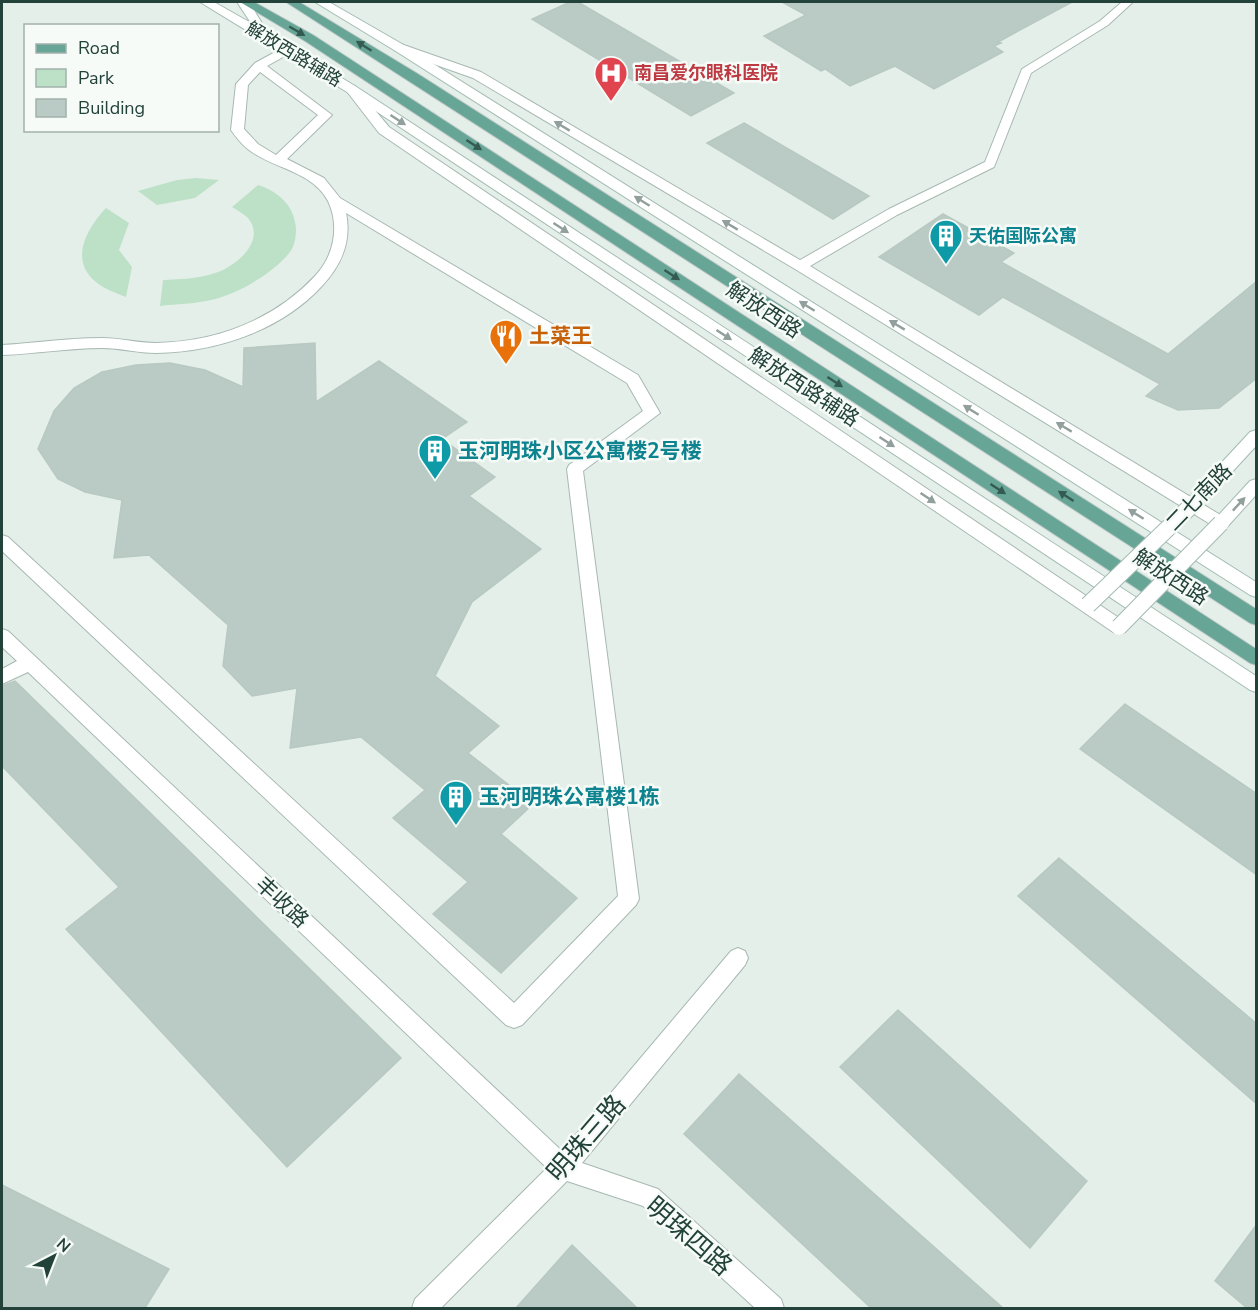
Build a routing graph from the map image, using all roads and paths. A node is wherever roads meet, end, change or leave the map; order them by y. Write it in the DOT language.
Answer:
graph roads {
  1 [pos="206,2"];
  2 [pos="244,2"];
  3 [pos="292,2"];
  4 [pos="321,2"];
  5 [pos="1128,2"];
  6 [pos="266,36"];
  7 [pos="398,47"];
  8 [pos="288,49"];
  9 [pos="260,66"];
  10 [pos="351,89"];
  11 [pos="279,159"];
  12 [pos="334,200"];
  13 [pos="800,266"];
  14 [pos="2,350"];
  15 [pos="1257,436"];
  16 [pos="1257,485"];
  17 [pos="1192,505"];
  18 [pos="1221,523"];
  19 [pos="2,541"];
  20 [pos="1257,590"];
  21 [pos="1088,606"];
  22 [pos="1257,618"];
  23 [pos="1119,627"];
  24 [pos="2,636"];
  25 [pos="1257,658"];
  26 [pos="30,663"];
  27 [pos="2,677"];
  28 [pos="1257,686"];
  29 [pos="738,958"];
  30 [pos="563,1167"];
  31 [pos="424,1308"];
  32 [pos="772,1308"];
  1 -- 6 [label="street, 解放西路辅路"];
  2 -- 6 [label="street"];
  2 -- 25 [label="main road, 解放西路, one-way"];
  22 -- 3 [label="main road, 解放西路, one-way"];
  4 -- 7 [label="street"];
  5 -- 13 [label="lane"];
  6 -- 8 [label="street, 解放西路辅路"];
  13 -- 7 [label="street, one-way"];
  20 -- 7 [label="street, one-way"];
  8 -- 9 [label="street"];
  8 -- 10 [label="street, 解放西路辅路"];
  9 -- 11 [label="street"];
  9 -- 11 [label="street"];
  10 -- 21 [label="street, 解放西路辅路, one-way"];
  10 -- 28 [label="street, 解放西路辅路, one-way"];
  11 -- 12 [label="street"];
  12 -- 14 [label="street"];
  12 -- 19 [label="street"];
  17 -- 13 [label="street, one-way"];
  15 -- 17 [label="street, 二七南路"];
  18 -- 16 [label="street, 二七南路, one-way"];
  17 -- 18 [label="street"];
  17 -- 21 [label="street, 二七南路, bridge"];
  18 -- 23 [label="street, 二七南路, bridge"];
  21 -- 23 [label="street, 解放西路辅路"];
  24 -- 26 [label="street, 丰收路"];
  26 -- 27 [label="street"];
  26 -- 30 [label="street, 丰收路"];
  29 -- 30 [label="street, 明珠三路"];
  30 -- 31 [label="street, 明珠三路"];
  30 -- 32 [label="street, 明珠四路"];
}
